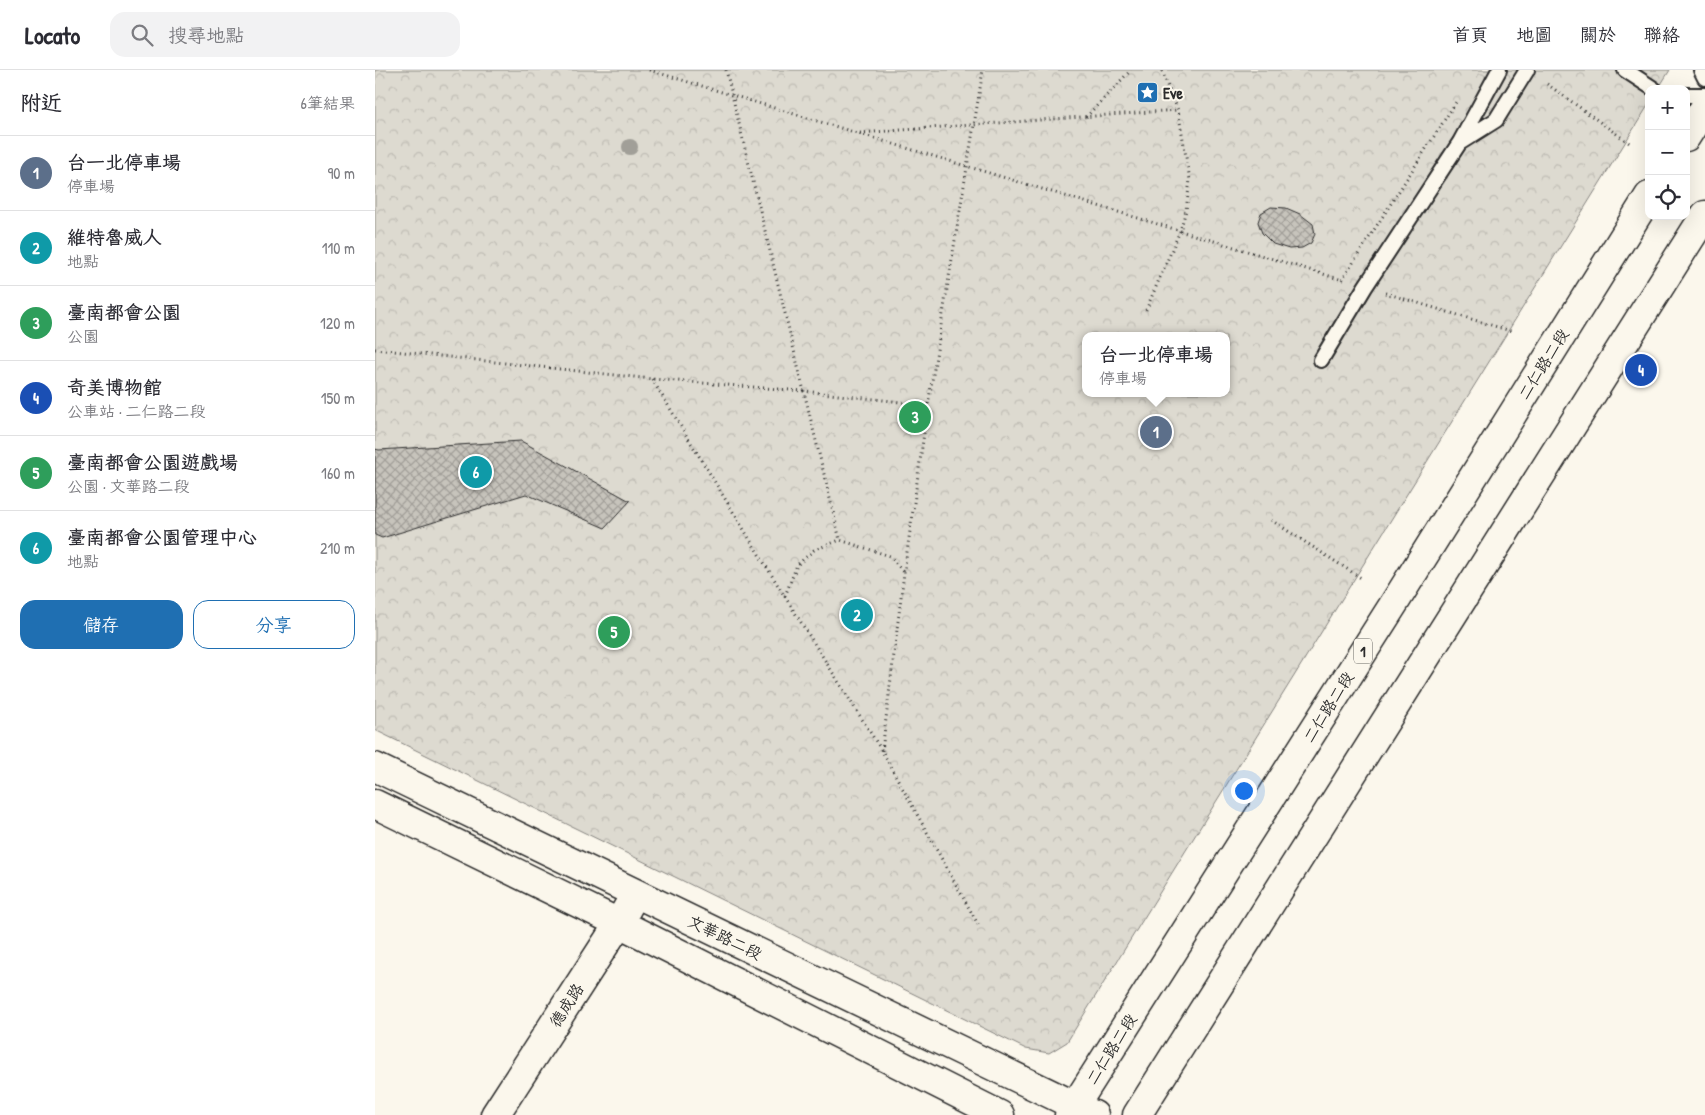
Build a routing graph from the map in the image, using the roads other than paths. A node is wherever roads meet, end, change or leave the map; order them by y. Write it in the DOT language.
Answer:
graph roads {
  1 [pos="1499,70"];
  2 [pos="1527,70"];
  3 [pos="1625,70"];
  4 [pos="1701,70"];
  5 [pos="1705,78"];
  6 [pos="1648,85"];
  7 [pos="1690,95"];
  8 [pos="1705,95"];
  9 [pos="1705,108"];
  10 [pos="1690,130"];
  11 [pos="1460,142"];
  12 [pos="1645,202"];
  13 [pos="1705,216"];
  14 [pos="1321,360"];
  15 [pos="375,767"];
  16 [pos="375,804"];
  17 [pos="635,894"];
  18 [pos="619,923"];
  19 [pos="1079,1112"];
  20 [pos="495,1115"];
  21 [pos="1001,1115"];
  22 [pos="1137,1115"];
  1 -- 11 [label="lane"];
  2 -- 11 [label="lane"];
  3 -- 6 [label="lane"];
  4 -- 5 [label="lane"];
  7 -- 8 [label="lane"];
  9 -- 10 [label="main road"];
  11 -- 14 [label="lane"];
  12 -- 19 [label="main road, 二仁路二段 / 1"];
  13 -- 22 [label="main road"];
  15 -- 17 [label="main road, 文華路二段"];
  16 -- 18 [label="main road"];
  17 -- 18 [label="main road, 德成路"];
  17 -- 19 [label="main road, 文華路二段"];
  18 -- 20 [label="main road, 德成路"];
  18 -- 21 [label="main road"];
}
